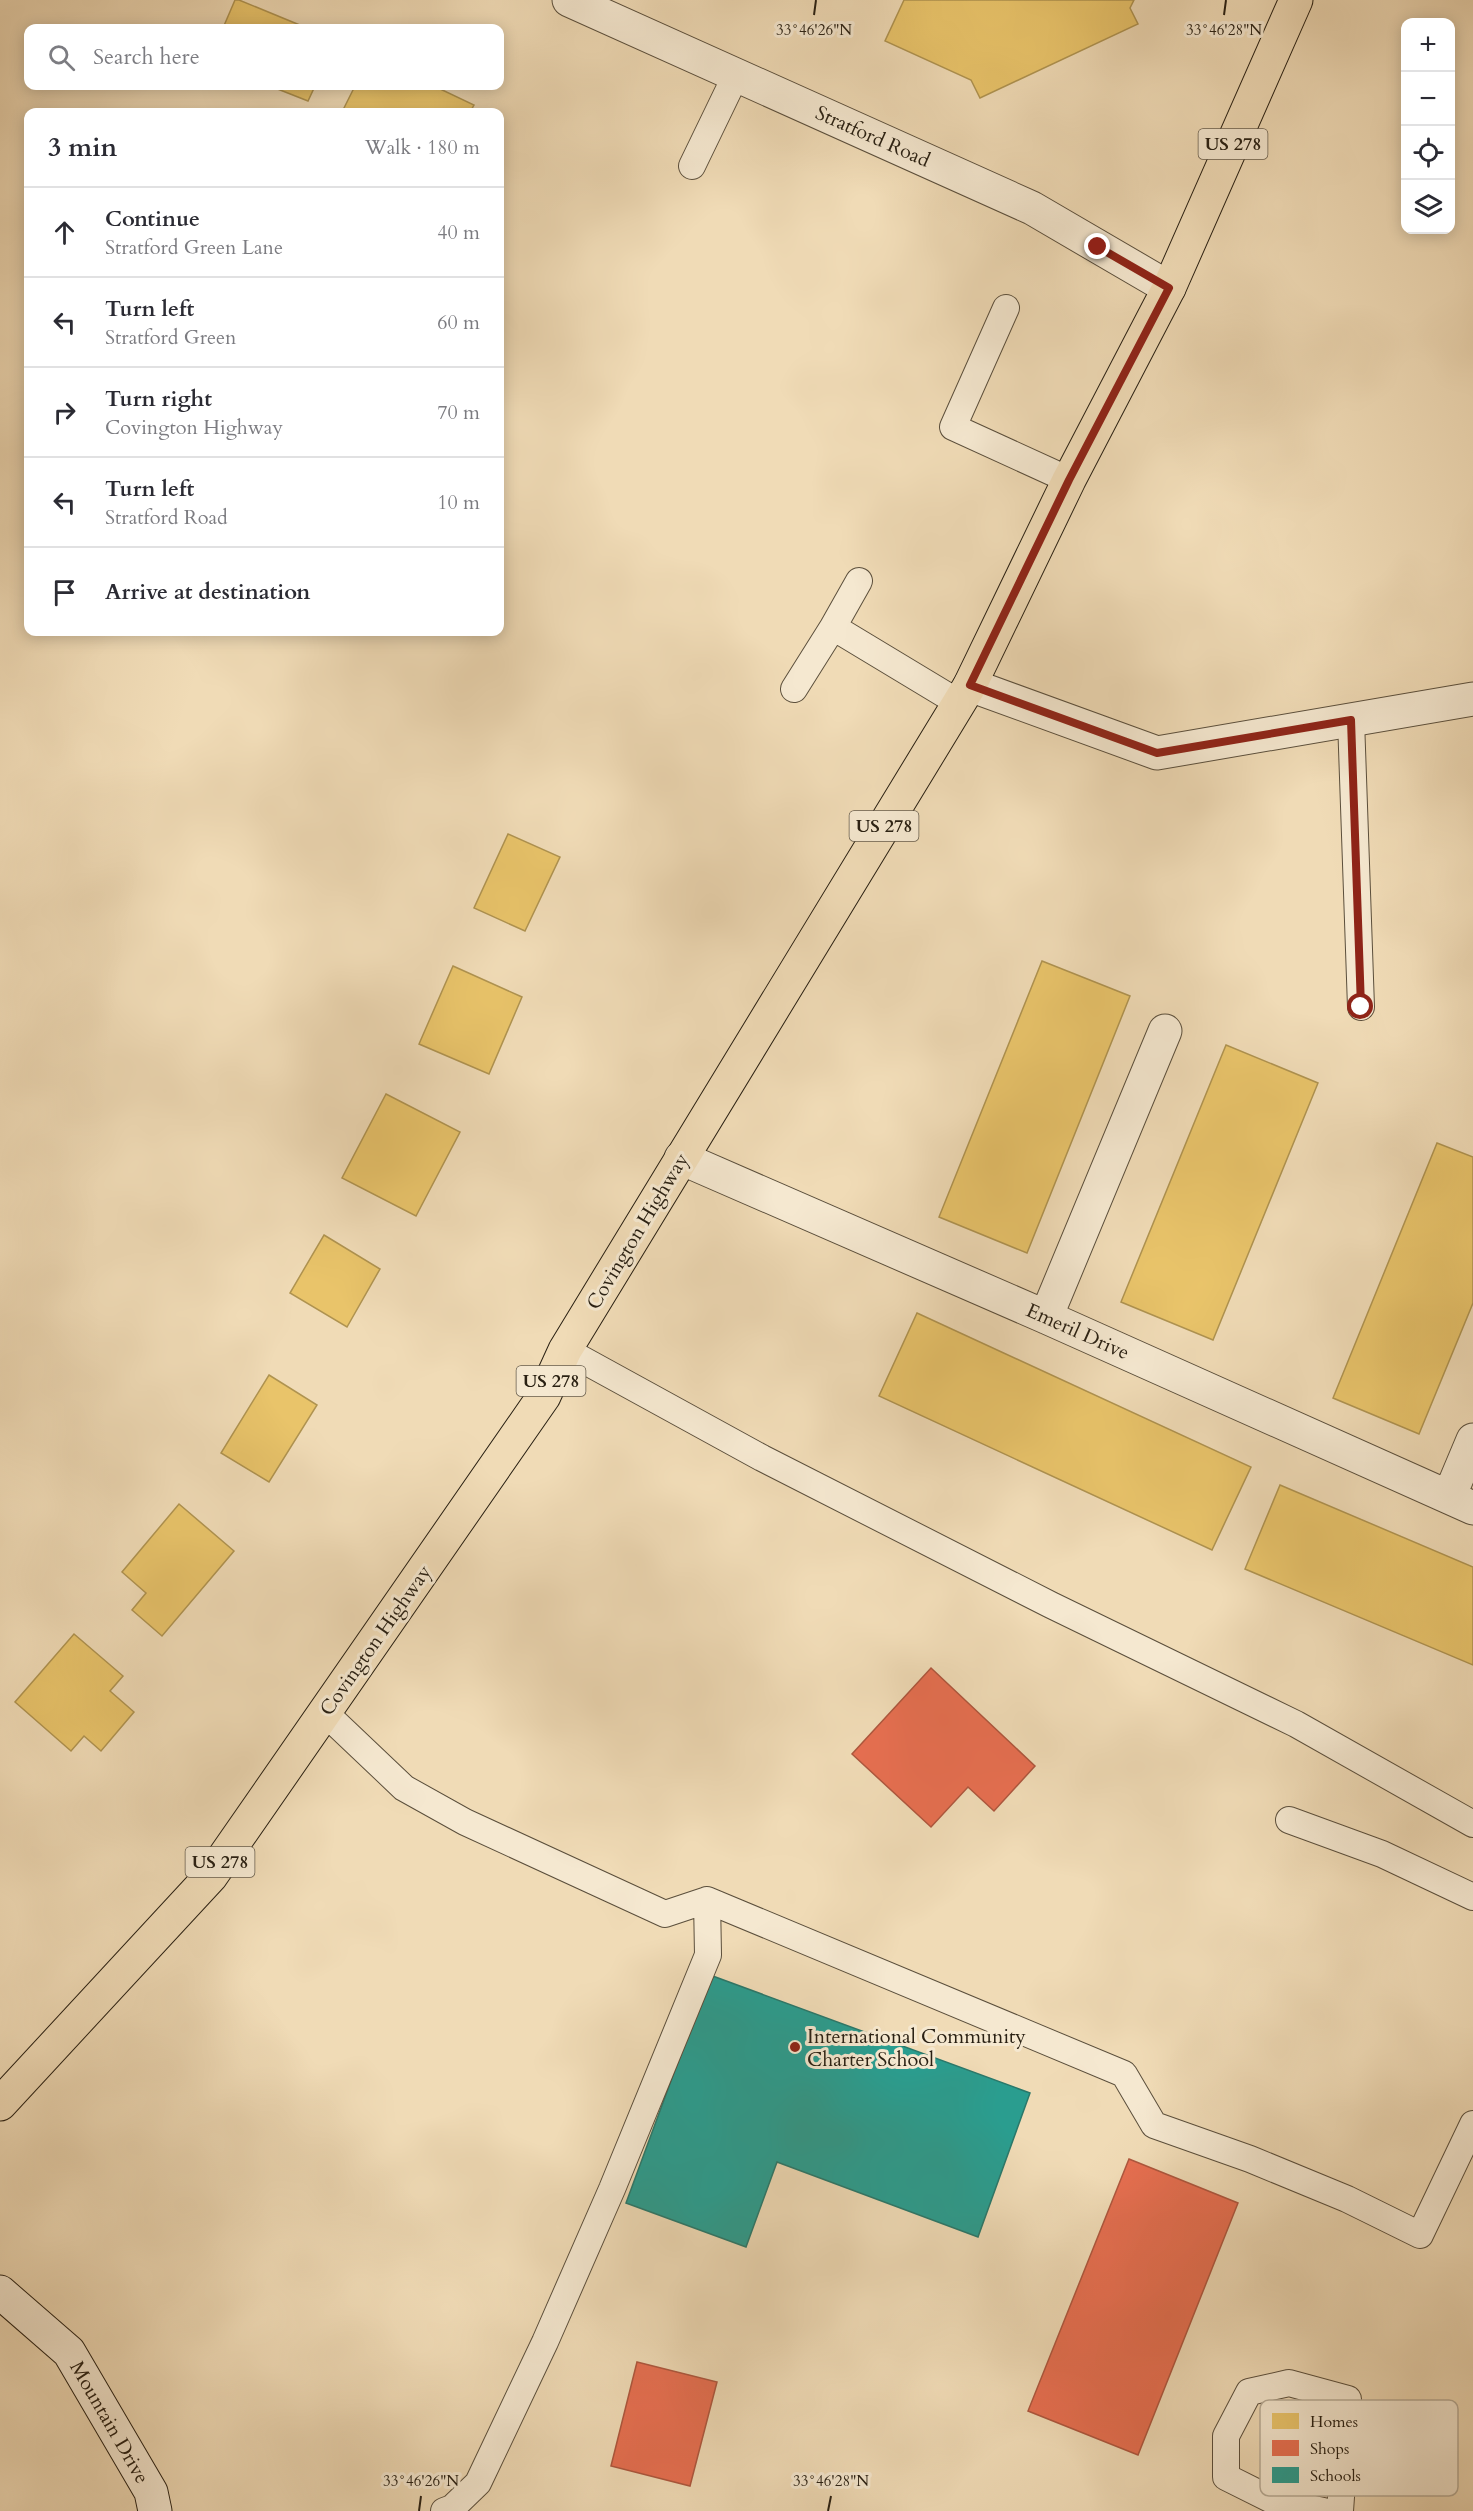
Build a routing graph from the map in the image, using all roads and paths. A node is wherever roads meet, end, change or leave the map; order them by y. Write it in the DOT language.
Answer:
graph roads {
  1 [pos="569,0"];
  2 [pos="1296,0"];
  3 [pos="736,75"];
  4 [pos="692,166"];
  5 [pos="1169,288"];
  6 [pos="1006,308"];
  7 [pos="1069,480"];
  8 [pos="859,581"];
  9 [pos="833,627"];
  10 [pos="794,689"];
  11 [pos="964,694"];
  12 [pos="1473,699"];
  13 [pos="1351,720"];
  14 [pos="1361,1007"];
  15 [pos="1165,1031"];
  16 [pos="681,1158"];
  17 [pos="1046,1317"];
  18 [pos="565,1350"];
  19 [pos="1473,1440"];
  20 [pos="1461,1503"];
  21 [pos="324,1712"];
  22 [pos="1289,1820"];
  23 [pos="1473,1824"];
  24 [pos="1473,1897"];
  25 [pos="707,1900"];
  26 [pos="0,2104"];
  27 [pos="1473,2124"];
  28 [pos="0,2292"];
  29 [pos="1348,2400"];
  30 [pos="1260,2494"];
  31 [pos="1264,2496"];
  32 [pos="1341,2496"];
  33 [pos="155,2511"];
  34 [pos="444,2511"];
  35 [pos="1323,2511"];
  36 [pos="1340,2511"];
  1 -- 3 [label="street, Stratford Road"];
  2 -- 5 [label="main road, US 278"];
  3 -- 4 [label="lane"];
  3 -- 5 [label="street, Stratford Road"];
  5 -- 7 [label="main road, Covington Highway / US 278"];
  6 -- 7 [label="lane"];
  7 -- 11 [label="main road, Covington Highway / US 278"];
  8 -- 9 [label="lane"];
  9 -- 10 [label="lane"];
  9 -- 11 [label="lane"];
  11 -- 13 [label="street"];
  11 -- 16 [label="main road, Covington Highway / US 278"];
  12 -- 13 [label="street"];
  13 -- 14 [label="lane"];
  15 -- 17 [label="street"];
  16 -- 17 [label="street, Emeril Drive"];
  16 -- 18 [label="main road, Covington Highway / US 278"];
  17 -- 20 [label="street, Emeril Drive"];
  18 -- 21 [label="main road, Covington Highway / US 278"];
  18 -- 23 [label="lane"];
  19 -- 20 [label="street"];
  21 -- 25 [label="lane"];
  21 -- 26 [label="main road, Covington Highway / US 278"];
  22 -- 24 [label="lane"];
  25 -- 27 [label="lane"];
  25 -- 34 [label="lane"];
  28 -- 33 [label="street, Mountain Drive"];
  29 -- 30 [label="lane"];
  31 -- 35 [label="lane"];
  32 -- 36 [label="lane"];
}
